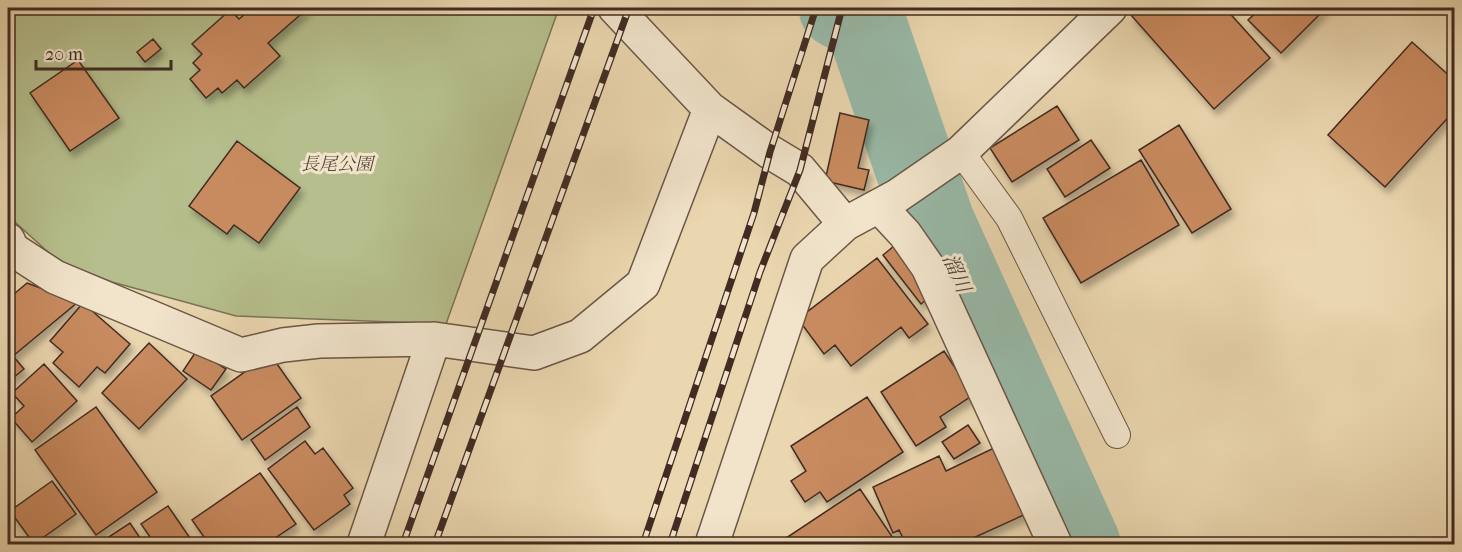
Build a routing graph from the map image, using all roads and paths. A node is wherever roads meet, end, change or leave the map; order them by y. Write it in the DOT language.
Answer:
graph roads {
  1 [pos="615,8"];
  2 [pos="1110,8"];
  3 [pos="710,109"];
  4 [pos="962,152"];
  5 [pos="888,201"];
  6 [pos="845,224"];
  7 [pos="9,247"];
  8 [pos="435,339"];
  9 [pos="1117,435"];
  10 [pos="364,544"];
  11 [pos="712,544"];
  12 [pos="1055,544"];
  1 -- 3 [label="street"];
  2 -- 4 [label="street"];
  3 -- 6 [label="street"];
  3 -- 8 [label="street"];
  4 -- 5 [label="street"];
  4 -- 9 [label="lane"];
  5 -- 6 [label="street"];
  5 -- 12 [label="street"];
  6 -- 11 [label="street"];
  7 -- 8 [label="street"];
  8 -- 10 [label="street"];
}
